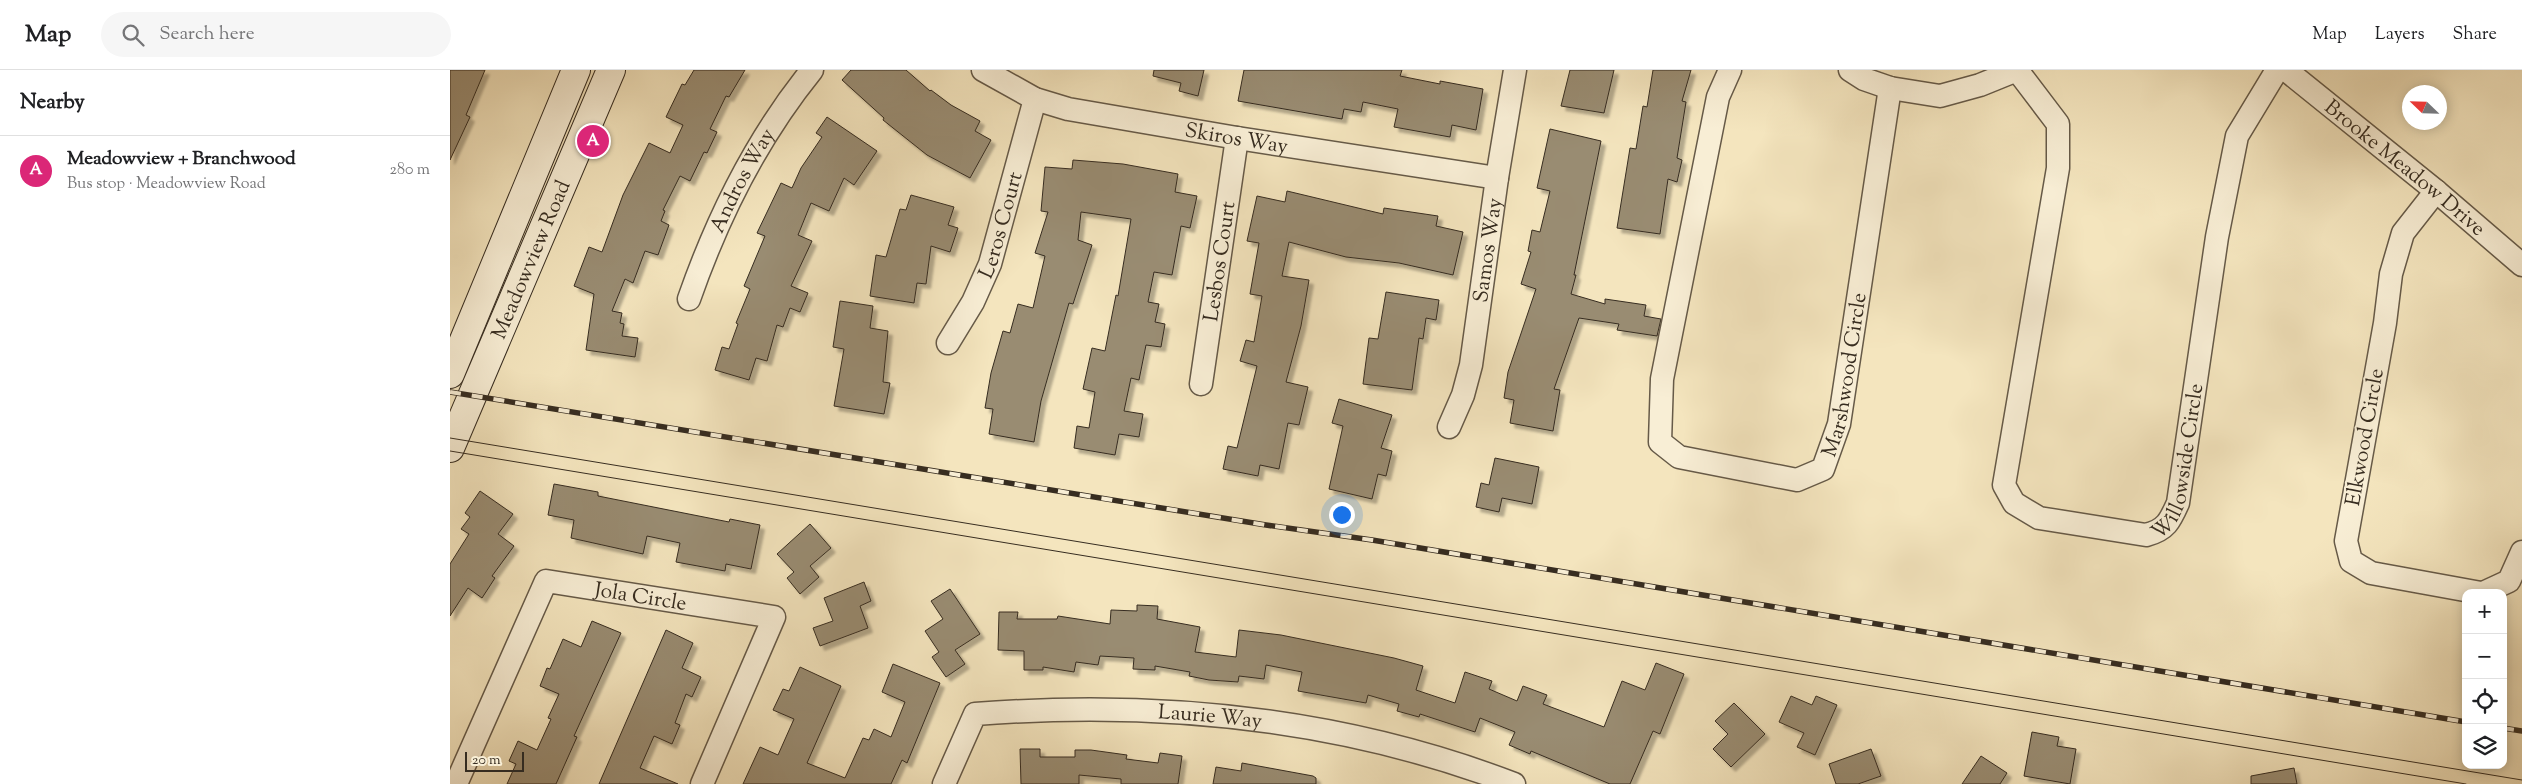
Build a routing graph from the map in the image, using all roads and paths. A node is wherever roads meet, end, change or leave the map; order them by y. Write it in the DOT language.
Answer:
graph roads {
  1 [pos="576,70"];
  2 [pos="611,70"];
  3 [pos="812,70"];
  4 [pos="984,70"];
  5 [pos="1515,70"];
  6 [pos="1730,70"];
  7 [pos="1850,70"];
  8 [pos="2017,70"];
  9 [pos="2277,70"];
  10 [pos="2286,70"];
  11 [pos="1890,88"];
  12 [pos="1034,99"];
  13 [pos="1237,138"];
  14 [pos="1497,178"];
  15 [pos="2436,191"];
  16 [pos="2522,265"];
  17 [pos="688,299"];
  18 [pos="948,343"];
  19 [pos="450,374"];
  20 [pos="1201,384"];
  21 [pos="1449,427"];
  22 [pos="450,448"];
  23 [pos="2522,552"];
  24 [pos="2462,589"];
  25 [pos="2491,589"];
  26 [pos="456,784"];
  27 [pos="702,784"];
  28 [pos="944,784"];
  29 [pos="1514,784"];
  1 -- 19 [label="main road, Meadowview Road"];
  2 -- 22 [label="main road, Meadowview Road"];
  3 -- 17 [label="street, Andros Way"];
  4 -- 12 [label="street, Skiros Way"];
  5 -- 14 [label="street, Samos Way"];
  6 -- 11 [label="street, Marshwood Circle"];
  7 -- 11 [label="street"];
  8 -- 9 [label="street, Willowside Circle"];
  8 -- 11 [label="street"];
  10 -- 15 [label="street, Brooke Meadow Drive"];
  12 -- 13 [label="street, Skiros Way"];
  12 -- 18 [label="street, Leros Court"];
  13 -- 14 [label="street, Skiros Way"];
  13 -- 20 [label="street, Lesbos Court"];
  14 -- 21 [label="street, Samos Way"];
  15 -- 16 [label="street, Brooke Meadow Drive"];
  15 -- 24 [label="street, Elkwood Circle"];
  23 -- 25 [label="street, Elkwood Circle"];
  26 -- 27 [label="street, Jola Circle"];
  28 -- 29 [label="street, Laurie Way"];
}
